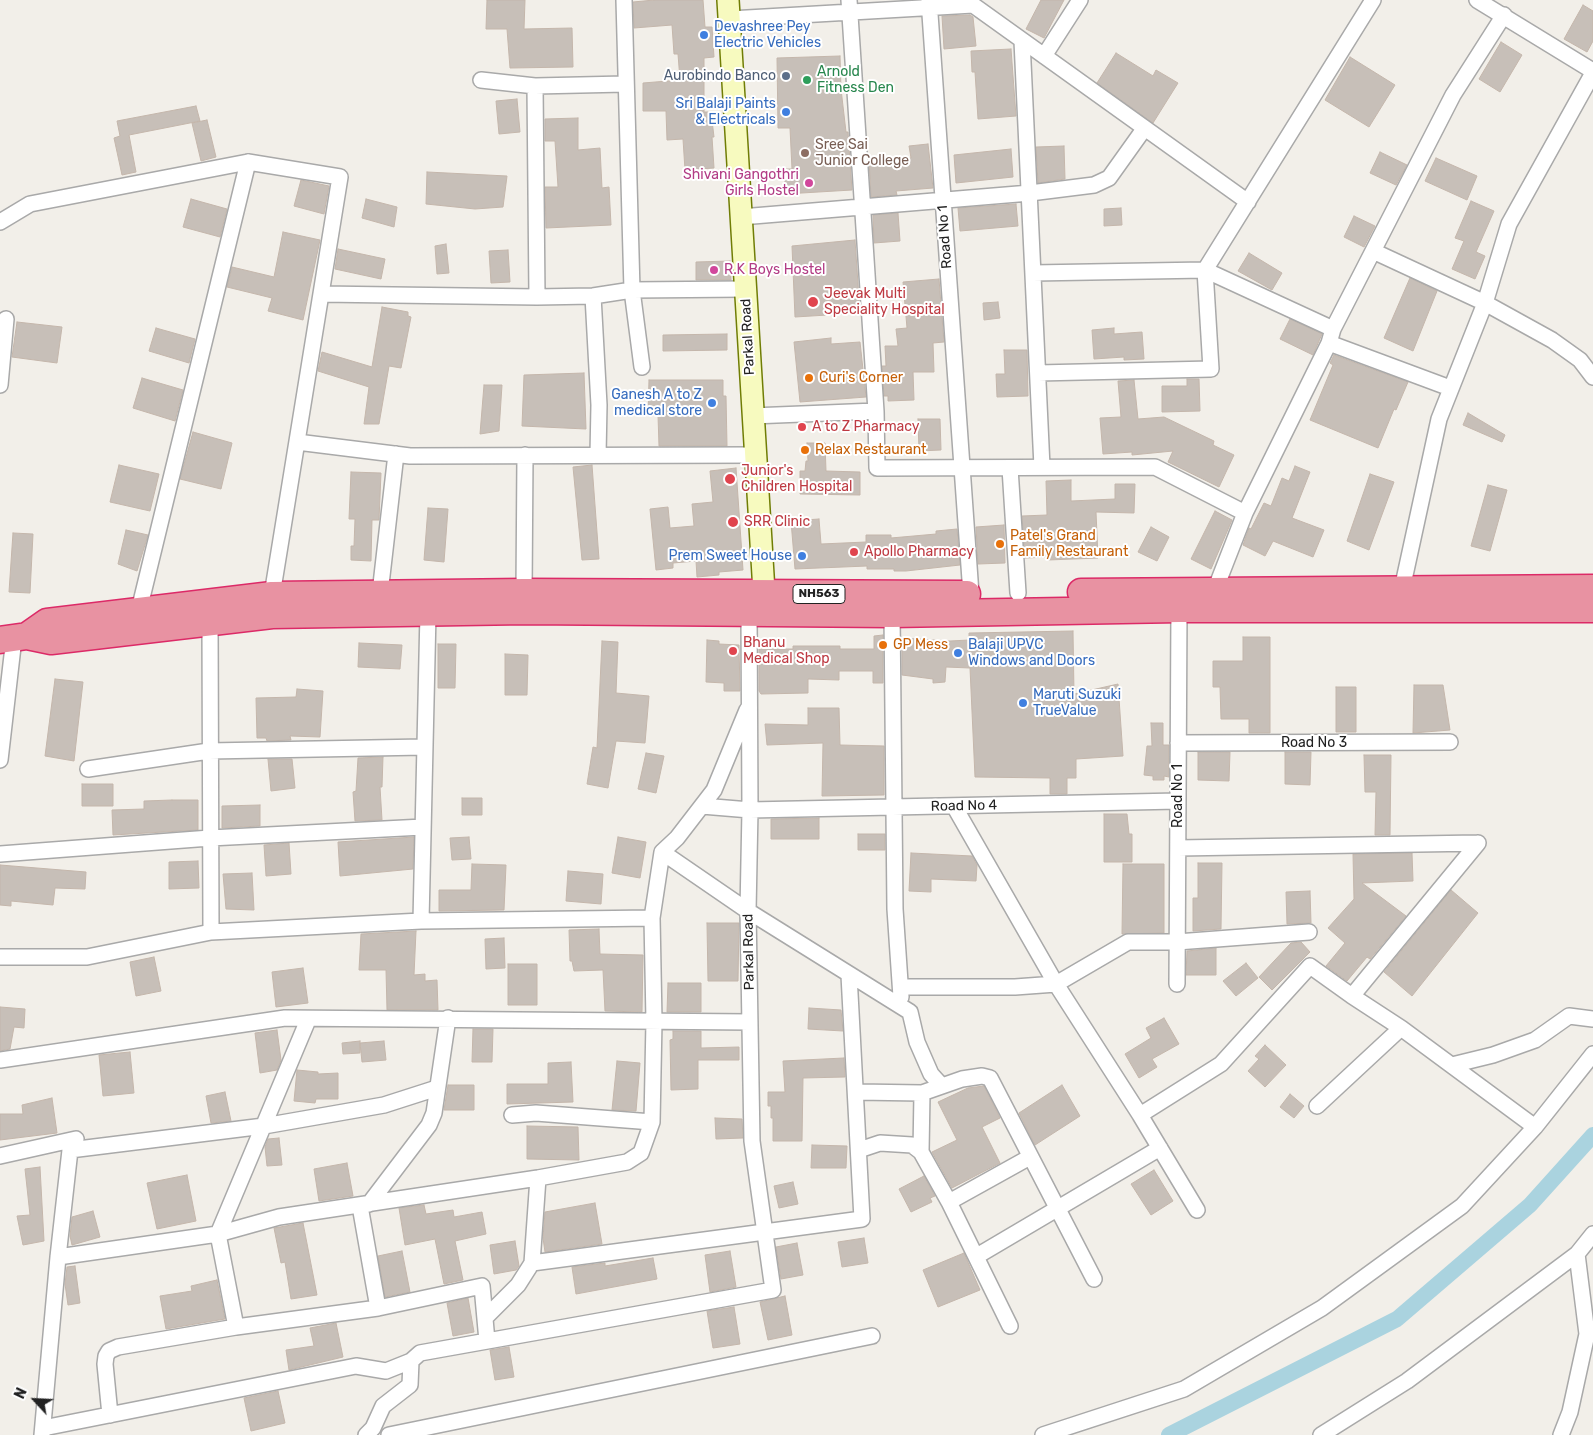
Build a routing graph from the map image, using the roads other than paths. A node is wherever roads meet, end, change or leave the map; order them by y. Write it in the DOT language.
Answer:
graph roads {
  1 [pos="624,0"];
  2 [pos="1080,0"];
  3 [pos="1373,0"];
  4 [pos="1477,0"];
  5 [pos="929,4"];
  6 [pos="850,6"];
  7 [pos="729,10"];
  8 [pos="1504,15"];
  9 [pos="1022,41"];
  10 [pos="1044,56"];
  11 [pos="1593,72"];
  12 [pos="482,80"];
  13 [pos="625,84"];
  14 [pos="535,86"];
  15 [pos="1144,129"];
  16 [pos="248,162"];
  17 [pos="1030,193"];
  18 [pos="942,200"];
  19 [pos="1248,202"];
  20 [pos="863,207"];
  21 [pos="741,217"];
  22 [pos="0,222"];
  23 [pos="1373,251"];
  24 [pos="1205,270"];
  25 [pos="1033,273"];
  26 [pos="745,288"];
  27 [pos="632,290"];
  28 [pos="321,294"];
  29 [pos="593,296"];
  30 [pos="537,297"];
  31 [pos="1485,303"];
  32 [pos="6,319"];
  33 [pos="1331,336"];
  34 [pos="642,368"];
  35 [pos="1038,373"];
  36 [pos="1593,377"];
  37 [pos="0,385"];
  38 [pos="1450,388"];
  39 [pos="876,412"];
  40 [pos="752,416"];
  41 [pos="297,442"];
  42 [pos="396,454"];
  43 [pos="755,454"];
  44 [pos="525,455"];
  45 [pos="598,455"];
  46 [pos="1042,467"];
  47 [pos="960,468"];
  48 [pos="1010,468"];
  49 [pos="1245,514"];
  50 [pos="1593,588"];
  51 [pos="1402,589"];
  52 [pos="1215,590"];
  53 [pos="524,592"];
  54 [pos="380,593"];
  55 [pos="1018,593"];
  56 [pos="970,594"];
  57 [pos="272,595"];
  58 [pos="759,607"];
  59 [pos="1179,609"];
  60 [pos="1593,609"];
  61 [pos="139,610"];
  62 [pos="428,613"];
  63 [pos="892,614"];
  64 [pos="210,621"];
  65 [pos="14,638"];
  66 [pos="750,701"];
  67 [pos="1450,742"];
  68 [pos="1178,743"];
  69 [pos="424,747"];
  70 [pos="209,751"];
  71 [pos="0,760"];
  72 [pos="88,769"];
  73 [pos="1178,802"];
  74 [pos="702,806"];
  75 [pos="954,806"];
  76 [pos="894,807"];
  77 [pos="750,810"];
  78 [pos="423,827"];
  79 [pos="210,838"];
  80 [pos="1178,848"];
  81 [pos="662,852"];
  82 [pos="0,854"];
  83 [pos="748,911"];
  84 [pos="652,918"];
  85 [pos="421,921"];
  86 [pos="211,932"];
  87 [pos="1309,932"];
  88 [pos="1177,942"];
  89 [pos="0,957"];
  90 [pos="849,975"];
  91 [pos="1056,984"];
  92 [pos="1177,984"];
  93 [pos="902,987"];
  94 [pos="1352,996"];
  95 [pos="901,1006"];
  96 [pos="448,1018"];
  97 [pos="1593,1019"];
  98 [pos="308,1020"];
  99 [pos="654,1021"];
  100 [pos="750,1022"];
  101 [pos="1401,1028"];
  102 [pos="1593,1054"];
  103 [pos="0,1060"];
  104 [pos="1452,1065"];
  105 [pos="941,1085"];
  106 [pos="437,1088"];
  107 [pos="857,1092"];
  108 [pos="922,1093"];
  109 [pos="1317,1106"];
  110 [pos="512,1115"];
  111 [pos="1140,1115"];
  112 [pos="652,1122"];
  113 [pos="264,1126"];
  114 [pos="1535,1127"];
  115 [pos="1160,1148"];
  116 [pos="70,1150"];
  117 [pos="860,1150"];
  118 [pos="921,1152"];
  119 [pos="0,1156"];
  120 [pos="1030,1157"];
  121 [pos="538,1178"];
  122 [pos="949,1202"];
  123 [pos="364,1205"];
  124 [pos="1057,1209"];
  125 [pos="1197,1210"];
  126 [pos="764,1233"];
  127 [pos="218,1234"];
  128 [pos="1593,1234"];
  129 [pos="1577,1254"];
  130 [pos="977,1256"];
  131 [pos="58,1257"];
  132 [pos="532,1263"];
  133 [pos="1094,1279"];
  134 [pos="378,1308"];
  135 [pos="485,1318"];
  136 [pos="1010,1326"];
  137 [pos="236,1327"];
  138 [pos="872,1336"];
  139 [pos="487,1341"];
  140 [pos="411,1361"];
  141 [pos="110,1415"];
  142 [pos="43,1432"];
  143 [pos="366,1435"];
  144 [pos="389,1435"];
  145 [pos="1043,1435"];
  146 [pos="1321,1435"];
  147 [pos="1561,1435"];
  1 -- 13 [label="street"];
  2 -- 10 [label="street"];
  3 -- 19 [label="street"];
  4 -- 8 [label="street"];
  5 -- 6 [label="street"];
  5 -- 9 [label="street"];
  5 -- 18 [label="street, Road No 1"];
  6 -- 7 [label="street"];
  6 -- 20 [label="street"];
  7 -- 21 [label="street, Parkal Road"];
  8 -- 11 [label="street"];
  8 -- 23 [label="street"];
  9 -- 10 [label="street"];
  9 -- 17 [label="street"];
  10 -- 15 [label="street"];
  11 -- 31 [label="street"];
  12 -- 14 [label="street"];
  13 -- 14 [label="street"];
  13 -- 27 [label="street"];
  14 -- 30 [label="street"];
  15 -- 17 [label="street"];
  15 -- 19 [label="street"];
  16 -- 22 [label="street"];
  16 -- 28 [label="street"];
  16 -- 61 [label="street"];
  17 -- 18 [label="street"];
  17 -- 25 [label="street"];
  18 -- 20 [label="street"];
  18 -- 47 [label="street, Road No 1"];
  19 -- 24 [label="street"];
  20 -- 21 [label="street"];
  20 -- 39 [label="street"];
  21 -- 26 [label="street, Parkal Road"];
  23 -- 31 [label="street"];
  23 -- 33 [label="street"];
  24 -- 25 [label="street"];
  24 -- 33 [label="street"];
  24 -- 35 [label="street"];
  25 -- 35 [label="street"];
  26 -- 27 [label="street"];
  26 -- 40 [label="street, Parkal Road"];
  27 -- 29 [label="street"];
  27 -- 34 [label="street"];
  28 -- 30 [label="street"];
  28 -- 41 [label="street"];
  29 -- 30 [label="street"];
  29 -- 45 [label="street"];
  31 -- 36 [label="street"];
  31 -- 38 [label="street"];
  32 -- 37 [label="street"];
  33 -- 38 [label="street"];
  33 -- 49 [label="street"];
  35 -- 46 [label="street"];
  38 -- 51 [label="street"];
  39 -- 40 [label="street"];
  39 -- 47 [label="street"];
  40 -- 43 [label="street, Parkal Road"];
  41 -- 42 [label="street"];
  41 -- 57 [label="street"];
  42 -- 44 [label="street"];
  42 -- 54 [label="street"];
  43 -- 45 [label="street"];
  43 -- 58 [label="street, Parkal Road"];
  44 -- 45 [label="street"];
  44 -- 53 [label="street"];
  46 -- 48 [label="street"];
  46 -- 49 [label="street"];
  47 -- 48 [label="street"];
  47 -- 56 [label="street, Road No 1"];
  48 -- 55 [label="street"];
  49 -- 52 [label="street"];
  50 -- 51 [label="highway, NH563"];
  51 -- 52 [label="highway, NH563"];
  52 -- 55 [label="highway, NH563"];
  53 -- 54 [label="highway, NH563"];
  53 -- 58 [label="highway, NH563"];
  54 -- 57 [label="highway, NH563"];
  55 -- 56 [label="highway, NH563"];
  56 -- 58 [label="highway, NH563"];
  57 -- 61 [label="highway, NH563"];
  58 -- 62 [label="highway, NH563"];
  58 -- 63 [label="highway, NH563"];
  58 -- 66 [label="street, Parkal Road"];
  59 -- 60 [label="highway, NH563"];
  59 -- 63 [label="highway, NH563"];
  59 -- 68 [label="street, Road No 1"];
  61 -- 65 [label="highway, NH563"];
  62 -- 64 [label="highway, NH563"];
  62 -- 69 [label="street"];
  63 -- 76 [label="street"];
  64 -- 65 [label="highway, NH563"];
  64 -- 70 [label="street"];
  65 -- 71 [label="street"];
  66 -- 74 [label="street"];
  66 -- 77 [label="street, Parkal Road"];
  67 -- 68 [label="street, Road No 3"];
  68 -- 73 [label="street, Road No 1"];
  69 -- 70 [label="street"];
  69 -- 78 [label="street"];
  70 -- 72 [label="street"];
  70 -- 79 [label="street"];
  73 -- 75 [label="street, Road No 4"];
  73 -- 80 [label="street, Road No 1"];
  74 -- 77 [label="street, Road No 4"];
  74 -- 81 [label="street"];
  75 -- 76 [label="street, Road No 4"];
  75 -- 91 [label="street"];
  76 -- 77 [label="street, Road No 4"];
  76 -- 93 [label="street"];
  77 -- 83 [label="street, Parkal Road"];
  78 -- 79 [label="street"];
  78 -- 85 [label="street"];
  79 -- 82 [label="street"];
  79 -- 86 [label="street"];
  80 -- 88 [label="street, Road No 1"];
  80 -- 94 [label="street"];
  81 -- 83 [label="street"];
  81 -- 84 [label="street"];
  83 -- 90 [label="street"];
  83 -- 100 [label="street, Parkal Road"];
  84 -- 85 [label="street"];
  84 -- 99 [label="street"];
  85 -- 86 [label="street"];
  86 -- 89 [label="street"];
  87 -- 88 [label="street"];
  88 -- 91 [label="street"];
  88 -- 92 [label="street, Road No 1"];
  90 -- 95 [label="street"];
  90 -- 107 [label="street"];
  91 -- 93 [label="street"];
  91 -- 111 [label="street"];
  93 -- 95 [label="street"];
  94 -- 101 [label="street"];
  94 -- 111 [label="street"];
  95 -- 105 [label="street"];
  96 -- 98 [label="street"];
  96 -- 99 [label="street"];
  96 -- 106 [label="street"];
  97 -- 104 [label="street"];
  98 -- 103 [label="street"];
  98 -- 113 [label="street"];
  99 -- 100 [label="street"];
  99 -- 112 [label="street"];
  100 -- 126 [label="street, Parkal Road"];
  101 -- 104 [label="street"];
  101 -- 109 [label="street"];
  102 -- 114 [label="street"];
  104 -- 114 [label="street"];
  105 -- 108 [label="street"];
  105 -- 120 [label="street"];
  106 -- 113 [label="street"];
  106 -- 123 [label="street"];
  107 -- 108 [label="street"];
  107 -- 117 [label="street"];
  108 -- 118 [label="street"];
  110 -- 112 [label="street"];
  111 -- 115 [label="street"];
  112 -- 121 [label="street"];
  113 -- 116 [label="street"];
  113 -- 127 [label="street"];
  114 -- 145 [label="street"];
  115 -- 124 [label="street"];
  115 -- 125 [label="street"];
  116 -- 119 [label="street"];
  116 -- 131 [label="street"];
  117 -- 118 [label="street"];
  117 -- 126 [label="street"];
  118 -- 122 [label="street"];
  120 -- 122 [label="street"];
  120 -- 124 [label="street"];
  121 -- 123 [label="street"];
  121 -- 132 [label="street"];
  122 -- 130 [label="street"];
  123 -- 127 [label="street"];
  123 -- 134 [label="street"];
  124 -- 130 [label="street"];
  124 -- 133 [label="street"];
  126 -- 132 [label="street"];
  126 -- 139 [label="street, Parkal Road"];
  127 -- 131 [label="street"];
  127 -- 137 [label="street"];
  128 -- 129 [label="street"];
  129 -- 146 [label="street"];
  129 -- 147 [label="street"];
  130 -- 136 [label="street"];
  131 -- 142 [label="street"];
  132 -- 135 [label="street"];
  134 -- 135 [label="street"];
  134 -- 137 [label="street"];
  135 -- 139 [label="street"];
  137 -- 141 [label="street"];
  138 -- 144 [label="street"];
  139 -- 140 [label="street"];
  140 -- 141 [label="street"];
  140 -- 143 [label="street"];
  141 -- 142 [label="street"];
}
